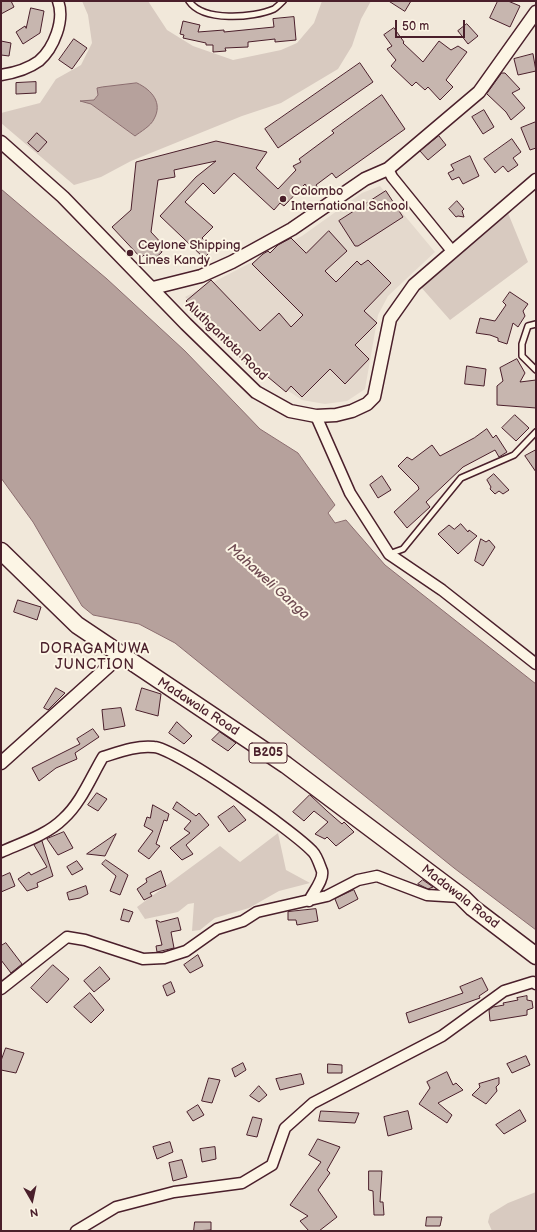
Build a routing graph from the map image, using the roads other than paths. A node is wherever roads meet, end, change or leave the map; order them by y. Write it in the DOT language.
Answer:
graph roads {
  1 [pos="58,1"];
  2 [pos="189,1"];
  3 [pos="283,1"];
  4 [pos="536,12"];
  5 [pos="1,75"];
  6 [pos="1,142"];
  7 [pos="388,169"];
  8 [pos="536,180"];
  9 [pos="452,251"];
  10 [pos="153,288"];
  11 [pos="536,324"];
  12 [pos="536,370"];
  13 [pos="316,416"];
  14 [pos="536,432"];
  15 [pos="1,551"];
  16 [pos="389,554"];
  17 [pos="120,656"];
  18 [pos="536,664"];
  19 [pos="1,763"];
  20 [pos="1,852"];
  21 [pos="462,897"];
  22 [pos="309,901"];
  23 [pos="536,956"];
  24 [pos="536,984"];
  25 [pos="1,989"];
  26 [pos="76,1231"];
  1 -- 5 [label="street"];
  2 -- 3 [label="lane"];
  4 -- 7 [label="street"];
  6 -- 10 [label="street, Aluthgantota Road"];
  7 -- 9 [label="street"];
  7 -- 10 [label="street"];
  8 -- 9 [label="street, Aluthgantota Road"];
  9 -- 13 [label="street, Aluthgantota Road"];
  10 -- 13 [label="street, Aluthgantota Road"];
  11 -- 12 [label="lane"];
  13 -- 16 [label="street"];
  14 -- 16 [label="lane"];
  15 -- 17 [label="main road, Madawala Road / B205"];
  16 -- 18 [label="street"];
  17 -- 19 [label="street"];
  17 -- 21 [label="main road, Madawala Road / B205"];
  20 -- 22 [label="street"];
  21 -- 22 [label="street"];
  21 -- 23 [label="main road, Madawala Road / B205"];
  22 -- 25 [label="street"];
  24 -- 26 [label="street"];
}
